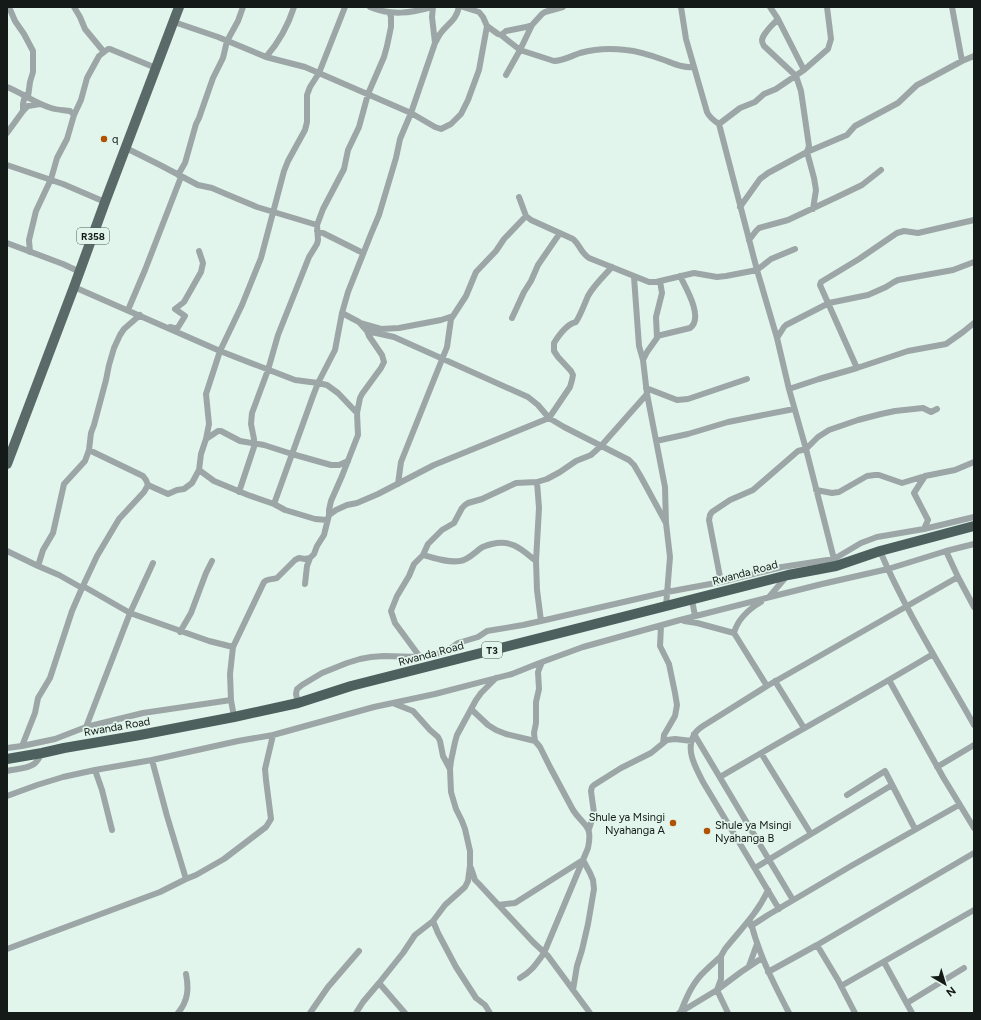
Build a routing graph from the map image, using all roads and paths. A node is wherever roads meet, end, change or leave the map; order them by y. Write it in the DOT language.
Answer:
graph roads {
  1 [pos="10,7"];
  2 [pos="74,7"];
  3 [pos="179,7"];
  4 [pos="243,7"];
  5 [pos="294,7"];
  6 [pos="345,7"];
  7 [pos="370,7"];
  8 [pos="432,7"];
  9 [pos="461,7"];
  10 [pos="563,7"];
  11 [pos="681,7"];
  12 [pos="770,7"];
  13 [pos="827,7"];
  14 [pos="952,7"];
  15 [pos="390,12"];
  16 [pos="778,19"];
  17 [pos="174,22"];
  18 [pos="532,25"];
  19 [pos="487,26"];
  20 [pos="501,36"];
  21 [pos="227,41"];
  22 [pos="435,43"];
  23 [pos="520,50"];
  24 [pos="104,52"];
  25 [pos="974,56"];
  26 [pos="266,57"];
  27 [pos="962,61"];
  28 [pos="694,67"];
  29 [pos="156,68"];
  30 [pos="804,70"];
  31 [pos="319,73"];
  32 [pos="506,75"];
  33 [pos="796,76"];
  34 [pos="7,87"];
  35 [pos="368,94"];
  36 [pos="26,96"];
  37 [pos="40,104"];
  38 [pos="23,111"];
  39 [pos="72,113"];
  40 [pos="411,113"];
  41 [pos="719,124"];
  42 [pos="7,133"];
  43 [pos="126,148"];
  44 [pos="807,152"];
  45 [pos="7,165"];
  46 [pos="881,170"];
  47 [pos="180,176"];
  48 [pos="51,179"];
  49 [pos="519,197"];
  50 [pos="105,202"];
  51 [pos="740,207"];
  52 [pos="813,208"];
  53 [pos="273,212"];
  54 [pos="526,216"];
  55 [pos="974,220"];
  56 [pos="317,228"];
  57 [pos="560,233"];
  58 [pos="749,240"];
  59 [pos="7,243"];
  60 [pos="795,249"];
  61 [pos="199,251"];
  62 [pos="30,252"];
  63 [pos="363,253"];
  64 [pos="974,262"];
  65 [pos="612,267"];
  66 [pos="756,270"];
  67 [pos="80,272"];
  68 [pos="680,276"];
  69 [pos="634,277"];
  70 [pos="660,281"];
  71 [pos="74,287"];
  72 [pos="829,302"];
  73 [pos="128,310"];
  74 [pos="342,313"];
  75 [pos="140,315"];
  76 [pos="453,316"];
  77 [pos="512,318"];
  78 [pos="359,322"];
  79 [pos="974,323"];
  80 [pos="164,326"];
  81 [pos="367,331"];
  82 [pos="657,336"];
  83 [pos="777,338"];
  84 [pos="220,351"];
  85 [pos="443,358"];
  86 [pos="643,360"];
  87 [pos="857,368"];
  88 [pos="268,370"];
  89 [pos="747,379"];
  90 [pos="318,382"];
  91 [pos="789,389"];
  92 [pos="646,391"];
  93 [pos="794,409"];
  94 [pos="937,409"];
  95 [pos="357,413"];
  96 [pos="548,418"];
  97 [pos="206,439"];
  98 [pos="656,442"];
  99 [pos="254,443"];
  100 [pos="601,446"];
  101 [pos="806,449"];
  102 [pos="89,450"];
  103 [pos="292,454"];
  104 [pos="348,461"];
  105 [pos="974,462"];
  106 [pos="7,464"];
  107 [pos="199,470"];
  108 [pos="925,476"];
  109 [pos="537,482"];
  110 [pos="398,484"];
  111 [pos="148,485"];
  112 [pos="816,490"];
  113 [pos="239,492"];
  114 [pos="274,504"];
  115 [pos="328,518"];
  116 [pos="974,518"];
  117 [pos="666,522"];
  118 [pos="974,526"];
  119 [pos="924,529"];
  120 [pos="974,544"];
  121 [pos="7,551"];
  122 [pos="880,551"];
  123 [pos="946,551"];
  124 [pos="423,555"];
  125 [pos="310,558"];
  126 [pos="212,561"];
  127 [pos="536,561"];
  128 [pos="153,562"];
  129 [pos="835,563"];
  130 [pos="38,566"];
  131 [pos="888,569"];
  132 [pos="788,575"];
  133 [pos="958,578"];
  134 [pos="721,582"];
  135 [pos="304,584"];
  136 [pos="82,587"];
  137 [pos="667,592"];
  138 [pos="770,597"];
  139 [pos="692,600"];
  140 [pos="666,606"];
  141 [pos="908,607"];
  142 [pos="974,607"];
  143 [pos="130,613"];
  144 [pos="695,616"];
  145 [pos="541,620"];
  146 [pos="680,620"];
  147 [pos="661,626"];
  148 [pos="180,632"];
  149 [pos="734,633"];
  150 [pos="234,647"];
  151 [pos="933,654"];
  152 [pos="420,657"];
  153 [pos="542,662"];
  154 [pos="497,678"];
  155 [pos="889,680"];
  156 [pos="775,681"];
  157 [pos="767,686"];
  158 [pos="231,700"];
  159 [pos="298,702"];
  160 [pos="392,703"];
  161 [pos="471,709"];
  162 [pos="971,713"];
  163 [pos="234,716"];
  164 [pos="974,725"];
  165 [pos="86,727"];
  166 [pos="804,728"];
  167 [pos="694,734"];
  168 [pos="273,735"];
  169 [pos="535,741"];
  170 [pos="692,741"];
  171 [pos="663,743"];
  172 [pos="974,745"];
  173 [pos="22,746"];
  174 [pos="7,748"];
  175 [pos="42,753"];
  176 [pos="761,753"];
  177 [pos="7,758"];
  178 [pos="152,760"];
  179 [pos="937,767"];
  180 [pos="450,769"];
  181 [pos="95,770"];
  182 [pos="7,771"];
  183 [pos="720,777"];
  184 [pos="892,785"];
  185 [pos="847,795"];
  186 [pos="7,796"];
  187 [pos="959,804"];
  188 [pos="974,828"];
  189 [pos="112,830"];
  190 [pos="589,830"];
  191 [pos="915,830"];
  192 [pos="811,834"];
  193 [pos="974,853"];
  194 [pos="768,859"];
  195 [pos="583,860"];
  196 [pos="470,866"];
  197 [pos="755,868"];
  198 [pos="186,879"];
  199 [pos="768,890"];
  200 [pos="793,900"];
  201 [pos="498,905"];
  202 [pos="779,909"];
  203 [pos="974,910"];
  204 [pos="433,921"];
  205 [pos="751,922"];
  206 [pos="757,944"];
  207 [pos="817,945"];
  208 [pos="7,950"];
  209 [pos="359,951"];
  210 [pos="544,953"];
  211 [pos="722,956"];
  212 [pos="762,958"];
  213 [pos="884,962"];
  214 [pos="749,966"];
  215 [pos="964,968"];
  216 [pos="768,972"];
  217 [pos="186,974"];
  218 [pos="520,978"];
  219 [pos="380,983"];
  220 [pos="841,986"];
  221 [pos="573,990"];
  222 [pos="717,990"];
  223 [pos="907,1003"];
  224 [pos="680,1012"];
  225 [pos="178,1013"];
  226 [pos="310,1013"];
  227 [pos="356,1013"];
  228 [pos="405,1013"];
  229 [pos="490,1013"];
  230 [pos="590,1013"];
  231 [pos="728,1013"];
  232 [pos="789,1013"];
  233 [pos="855,1013"];
  234 [pos="912,1013"];
  1 -- 36 [label="street"];
  2 -- 24 [label="street"];
  3 -- 17 [label="main road, R358"];
  4 -- 21 [label="street"];
  5 -- 26 [label="street"];
  6 -- 31 [label="street"];
  7 -- 15 [label="street"];
  8 -- 15 [label="street"];
  8 -- 22 [label="street"];
  9 -- 19 [label="street"];
  9 -- 22 [label="street"];
  10 -- 18 [label="street"];
  11 -- 28 [label="street"];
  12 -- 16 [label="street"];
  13 -- 30 [label="street"];
  14 -- 27 [label="street"];
  15 -- 35 [label="street"];
  16 -- 30 [label="street"];
  16 -- 33 [label="street"];
  17 -- 21 [label="street"];
  17 -- 29 [label="main road, R358"];
  18 -- 20 [label="street"];
  18 -- 23 [label="street"];
  19 -- 20 [label="street"];
  19 -- 40 [label="street"];
  20 -- 23 [label="street"];
  21 -- 26 [label="street"];
  21 -- 47 [label="street"];
  22 -- 40 [label="street"];
  23 -- 28 [label="street"];
  23 -- 32 [label="street"];
  24 -- 29 [label="street"];
  24 -- 39 [label="street"];
  25 -- 27 [label="street"];
  26 -- 31 [label="street"];
  27 -- 44 [label="street"];
  28 -- 41 [label="street"];
  29 -- 43 [label="main road, R358"];
  30 -- 33 [label="street"];
  31 -- 35 [label="street"];
  31 -- 53 [label="street"];
  33 -- 41 [label="street"];
  33 -- 44 [label="street"];
  34 -- 36 [label="street"];
  35 -- 40 [label="street"];
  35 -- 56 [label="street"];
  36 -- 37 [label="street"];
  36 -- 38 [label="street"];
  37 -- 38 [label="street"];
  37 -- 39 [label="street"];
  38 -- 42 [label="street"];
  39 -- 48 [label="street"];
  40 -- 63 [label="street"];
  41 -- 51 [label="street"];
  43 -- 47 [label="street"];
  43 -- 50 [label="main road, R358"];
  44 -- 51 [label="street"];
  44 -- 52 [label="street"];
  45 -- 48 [label="street"];
  46 -- 52 [label="street"];
  47 -- 53 [label="street"];
  47 -- 73 [label="street"];
  48 -- 50 [label="street"];
  48 -- 62 [label="street"];
  49 -- 54 [label="street"];
  50 -- 67 [label="main road, R358"];
  51 -- 58 [label="street"];
  52 -- 58 [label="street"];
  53 -- 56 [label="street"];
  53 -- 84 [label="street"];
  54 -- 57 [label="street"];
  54 -- 76 [label="street"];
  55 -- 72 [label="street"];
  56 -- 63 [label="street"];
  56 -- 88 [label="street"];
  57 -- 65 [label="street"];
  57 -- 77 [label="street"];
  58 -- 66 [label="street"];
  59 -- 62 [label="street"];
  60 -- 66 [label="street"];
  61 -- 80 [label="street"];
  62 -- 67 [label="street"];
  63 -- 74 [label="street"];
  64 -- 72 [label="street"];
  65 -- 69 [label="street"];
  65 -- 96 [label="street"];
  66 -- 68 [label="street"];
  66 -- 83 [label="street"];
  67 -- 71 [label="main road, R358"];
  68 -- 70 [label="street"];
  68 -- 82 [label="street"];
  69 -- 70 [label="street"];
  69 -- 86 [label="street"];
  70 -- 82 [label="street"];
  71 -- 73 [label="street"];
  71 -- 106 [label="main road, R358"];
  72 -- 83 [label="street"];
  72 -- 87 [label="street"];
  73 -- 75 [label="street"];
  74 -- 78 [label="street"];
  74 -- 90 [label="street"];
  75 -- 80 [label="street"];
  75 -- 102 [label="street"];
  76 -- 78 [label="street"];
  76 -- 85 [label="street"];
  78 -- 81 [label="street"];
  79 -- 87 [label="street"];
  80 -- 84 [label="street"];
  81 -- 85 [label="street"];
  81 -- 95 [label="street"];
  82 -- 86 [label="street"];
  83 -- 91 [label="street"];
  84 -- 88 [label="street"];
  84 -- 97 [label="street"];
  85 -- 96 [label="street"];
  85 -- 110 [label="street"];
  86 -- 92 [label="street"];
  87 -- 91 [label="street"];
  88 -- 90 [label="street"];
  88 -- 99 [label="street"];
  89 -- 92 [label="street"];
  90 -- 95 [label="street"];
  90 -- 103 [label="street"];
  91 -- 93 [label="street"];
  92 -- 98 [label="street"];
  92 -- 100 [label="street"];
  93 -- 98 [label="street"];
  93 -- 101 [label="street"];
  94 -- 101 [label="street"];
  95 -- 104 [label="street"];
  96 -- 100 [label="street"];
  96 -- 110 [label="street"];
  97 -- 99 [label="street"];
  97 -- 107 [label="street"];
  98 -- 117 [label="street"];
  99 -- 103 [label="street"];
  99 -- 113 [label="street"];
  100 -- 109 [label="street"];
  100 -- 117 [label="street"];
  101 -- 112 [label="street"];
  101 -- 134 [label="street"];
  102 -- 111 [label="street"];
  102 -- 130 [label="street"];
  103 -- 104 [label="street"];
  103 -- 114 [label="street"];
  104 -- 115 [label="street"];
  105 -- 108 [label="street"];
  107 -- 111 [label="street"];
  107 -- 113 [label="street"];
  108 -- 112 [label="street"];
  108 -- 119 [label="street"];
  109 -- 124 [label="street"];
  109 -- 127 [label="street"];
  110 -- 115 [label="street"];
  111 -- 136 [label="street"];
  112 -- 129 [label="street"];
  113 -- 114 [label="street"];
  114 -- 115 [label="street"];
  115 -- 125 [label="street"];
  116 -- 119 [label="street"];
  117 -- 137 [label="street"];
  118 -- 122 [label="highway, Rwanda Road / T3"];
  119 -- 129 [label="street"];
  120 -- 123 [label="street"];
  121 -- 130 [label="street"];
  122 -- 129 [label="highway, Rwanda Road / T3"];
  122 -- 131 [label="street"];
  123 -- 131 [label="street"];
  123 -- 133 [label="street"];
  124 -- 127 [label="street"];
  124 -- 152 [label="street"];
  125 -- 135 [label="street"];
  125 -- 150 [label="street"];
  126 -- 148 [label="street"];
  127 -- 145 [label="street"];
  128 -- 143 [label="street"];
  129 -- 132 [label="highway, Rwanda Road / T3"];
  129 -- 134 [label="street"];
  130 -- 136 [label="street"];
  131 -- 138 [label="street"];
  131 -- 141 [label="street"];
  132 -- 138 [label="street"];
  132 -- 139 [label="highway, Rwanda Road / T3"];
  133 -- 141 [label="street"];
  133 -- 142 [label="street"];
  134 -- 137 [label="street"];
  136 -- 143 [label="street"];
  136 -- 173 [label="street"];
  137 -- 140 [label="street"];
  137 -- 145 [label="street"];
  138 -- 144 [label="street"];
  138 -- 149 [label="street"];
  139 -- 140 [label="highway, Rwanda Road / T3"];
  139 -- 144 [label="street"];
  140 -- 159 [label="highway, Rwanda Road / T3"];
  141 -- 151 [label="street"];
  141 -- 156 [label="street"];
  143 -- 148 [label="street"];
  143 -- 165 [label="street"];
  144 -- 146 [label="street"];
  145 -- 152 [label="street"];
  146 -- 147 [label="street"];
  146 -- 149 [label="street"];
  147 -- 153 [label="street"];
  147 -- 171 [label="street"];
  148 -- 150 [label="street"];
  149 -- 157 [label="street"];
  150 -- 158 [label="street"];
  151 -- 155 [label="street"];
  151 -- 162 [label="street"];
  152 -- 159 [label="street"];
  153 -- 154 [label="street"];
  153 -- 169 [label="street"];
  154 -- 160 [label="street"];
  154 -- 161 [label="street"];
  155 -- 166 [label="street"];
  155 -- 179 [label="street"];
  156 -- 157 [label="street"];
  156 -- 166 [label="street"];
  157 -- 167 [label="street"];
  158 -- 163 [label="street"];
  158 -- 165 [label="street"];
  159 -- 163 [label="highway, Rwanda Road / T3"];
  160 -- 168 [label="street"];
  160 -- 180 [label="street"];
  161 -- 169 [label="street"];
  161 -- 180 [label="street"];
  162 -- 164 [label="street"];
  163 -- 175 [label="highway, Rwanda Road / T3"];
  165 -- 173 [label="street"];
  166 -- 176 [label="street"];
  167 -- 170 [label="street"];
  167 -- 183 [label="street"];
  168 -- 178 [label="street"];
  168 -- 198 [label="street"];
  169 -- 190 [label="street"];
  170 -- 171 [label="street"];
  170 -- 197 [label="street"];
  171 -- 190 [label="street"];
  172 -- 179 [label="street"];
  173 -- 174 [label="street"];
  175 -- 177 [label="highway, Rwanda Road / T3"];
  175 -- 182 [label="street"];
  176 -- 183 [label="street"];
  176 -- 192 [label="street"];
  178 -- 181 [label="street"];
  178 -- 198 [label="street"];
  179 -- 187 [label="street"];
  180 -- 196 [label="street"];
  181 -- 186 [label="street"];
  181 -- 189 [label="street"];
  183 -- 194 [label="street"];
  184 -- 185 [label="street"];
  184 -- 191 [label="street"];
  184 -- 192 [label="street"];
  187 -- 188 [label="street"];
  187 -- 191 [label="street"];
  190 -- 195 [label="street"];
  191 -- 200 [label="street"];
  192 -- 194 [label="street"];
  193 -- 207 [label="street"];
  194 -- 197 [label="street"];
  194 -- 200 [label="street"];
  195 -- 201 [label="street"];
  195 -- 210 [label="street"];
  195 -- 221 [label="street"];
  196 -- 201 [label="street"];
  196 -- 204 [label="street"];
  197 -- 199 [label="street"];
  198 -- 208 [label="street"];
  199 -- 202 [label="street"];
  199 -- 205 [label="street"];
  200 -- 202 [label="street"];
  201 -- 210 [label="street"];
  202 -- 205 [label="street"];
  203 -- 213 [label="street"];
  204 -- 219 [label="street"];
  204 -- 229 [label="street"];
  205 -- 206 [label="street"];
  205 -- 211 [label="street"];
  206 -- 212 [label="street"];
  206 -- 214 [label="street"];
  207 -- 216 [label="street"];
  207 -- 220 [label="street"];
  209 -- 226 [label="street"];
  210 -- 218 [label="street"];
  210 -- 221 [label="street"];
  211 -- 222 [label="street"];
  211 -- 224 [label="street"];
  212 -- 214 [label="street"];
  212 -- 216 [label="street"];
  213 -- 220 [label="street"];
  213 -- 223 [label="street"];
  214 -- 222 [label="street"];
  215 -- 223 [label="street"];
  216 -- 232 [label="street"];
  217 -- 225 [label="street"];
  219 -- 227 [label="street"];
  219 -- 228 [label="street"];
  220 -- 233 [label="street"];
  221 -- 230 [label="street"];
  222 -- 224 [label="street"];
  222 -- 231 [label="street"];
  223 -- 234 [label="street"];
}
